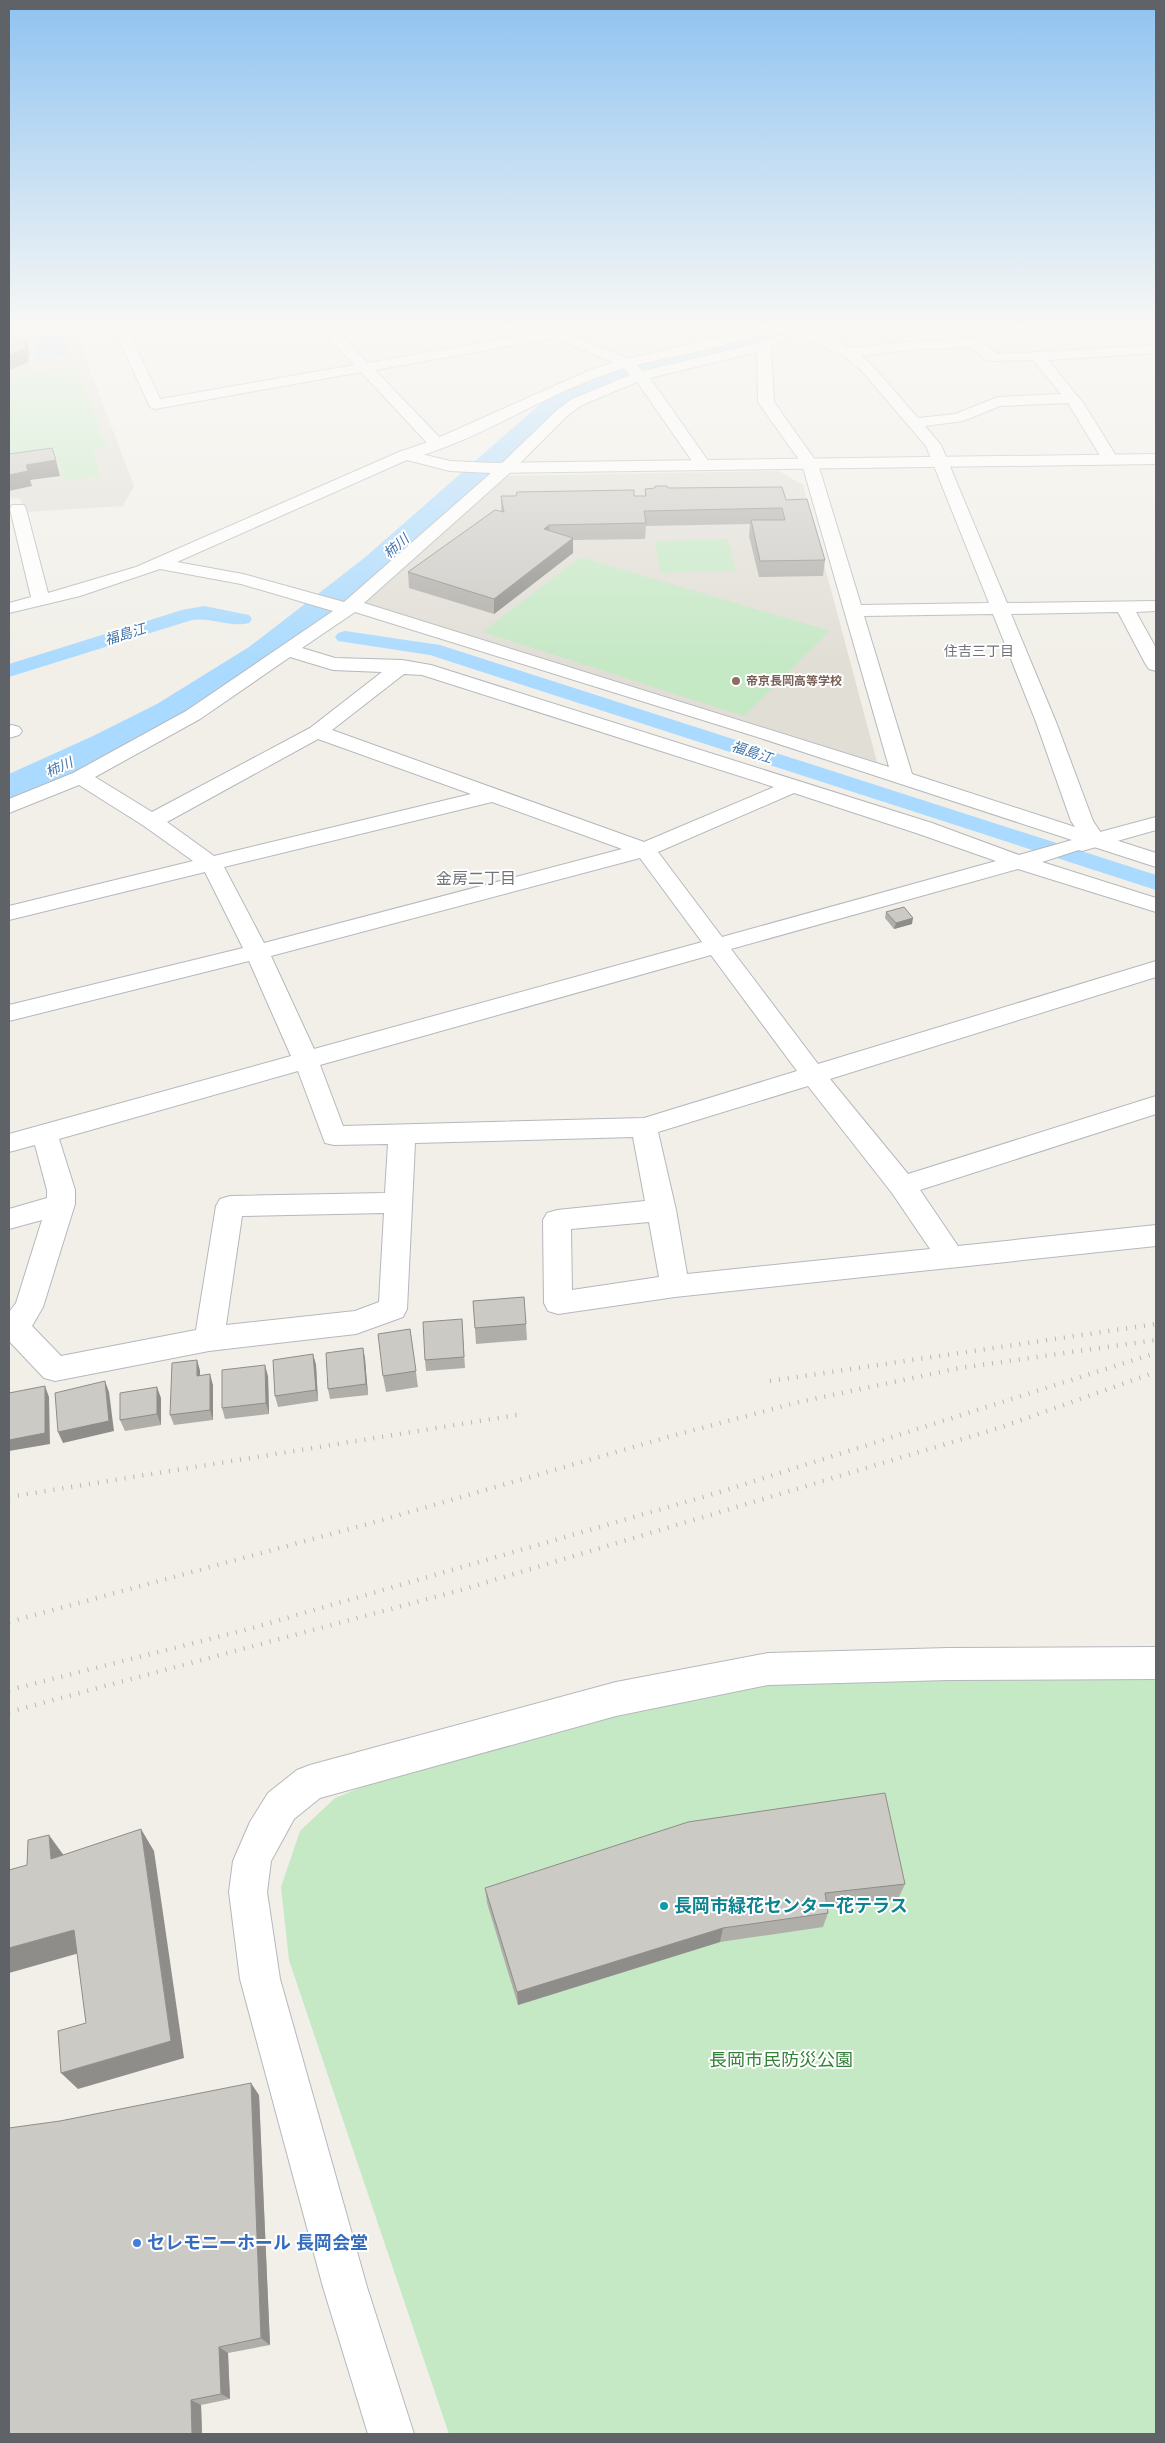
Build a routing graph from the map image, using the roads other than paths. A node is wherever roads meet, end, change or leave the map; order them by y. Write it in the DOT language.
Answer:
graph roads {
  1 [pos="432,439"];
  2 [pos="448,439"];
  3 [pos="533,439"];
  4 [pos="685,439"];
  5 [pos="792,439"];
  6 [pos="928,439"];
  7 [pos="1098,439"];
  8 [pos="437,444"];
  9 [pos="405,455"];
  10 [pos="1110,459"];
  11 [pos="1156,459"];
  12 [pos="940,462"];
  13 [pos="810,464"];
  14 [pos="703,465"];
  15 [pos="499,468"];
  16 [pos="18,509"];
  17 [pos="158,564"];
  18 [pos="41,601"];
  19 [pos="1156,606"];
  20 [pos="347,607"];
  21 [pos="1124,607"];
  22 [pos="9,608"];
  23 [pos="1001,609"];
  24 [pos="855,611"];
  25 [pos="288,650"];
  26 [pos="1156,665"];
  27 [pos="402,666"];
  28 [pos="318,732"];
  29 [pos="80,777"];
  30 [pos="903,778"];
  31 [pos="790,787"];
  32 [pos="495,794"];
  33 [pos="9,807"];
  34 [pos="152,821"];
  35 [pos="1156,823"];
  36 [pos="1089,843"];
  37 [pos="645,850"];
  38 [pos="1027,860"];
  39 [pos="1156,860"];
  40 [pos="212,865"];
  41 [pos="1156,905"];
  42 [pos="9,913"];
  43 [pos="719,947"];
  44 [pos="257,952"];
  45 [pos="1156,969"];
  46 [pos="9,1013"];
  47 [pos="306,1060"];
  48 [pos="813,1076"];
  49 [pos="1156,1105"];
  50 [pos="644,1127"];
  51 [pos="44,1133"];
  52 [pos="402,1134"];
  53 [pos="9,1143"];
  54 [pos="902,1186"];
  55 [pos="397,1203"];
  56 [pos="61,1204"];
  57 [pos="662,1210"];
  58 [pos="9,1219"];
  59 [pos="1156,1236"];
  60 [pos="951,1258"];
  61 [pos="675,1286"];
  62 [pos="9,1323"];
  63 [pos="209,1339"];
  64 [pos="1156,1663"];
  65 [pos="391,2434"];
  1 -- 8 [label="street"];
  2 -- 8 [label="street"];
  3 -- 15 [label="street"];
  4 -- 14 [label="street"];
  5 -- 13 [label="street"];
  6 -- 12 [label="street"];
  7 -- 10 [label="street"];
  8 -- 9 [label="street"];
  9 -- 15 [label="street"];
  9 -- 17 [label="street"];
  10 -- 11 [label="street"];
  10 -- 12 [label="street"];
  12 -- 13 [label="street"];
  12 -- 23 [label="street"];
  13 -- 14 [label="street"];
  13 -- 24 [label="street"];
  14 -- 15 [label="street"];
  15 -- 20 [label="street"];
  16 -- 18 [label="street"];
  17 -- 18 [label="street"];
  17 -- 20 [label="street"];
  18 -- 22 [label="street"];
  19 -- 21 [label="street"];
  20 -- 25 [label="street"];
  20 -- 30 [label="street"];
  21 -- 23 [label="street"];
  21 -- 26 [label="street"];
  23 -- 24 [label="street"];
  23 -- 36 [label="street"];
  24 -- 30 [label="street"];
  25 -- 27 [label="street"];
  25 -- 29 [label="street"];
  27 -- 28 [label="street"];
  27 -- 31 [label="street"];
  28 -- 32 [label="street"];
  28 -- 34 [label="street"];
  29 -- 33 [label="street"];
  29 -- 34 [label="street"];
  30 -- 36 [label="street"];
  31 -- 37 [label="street"];
  31 -- 38 [label="street"];
  32 -- 37 [label="street"];
  32 -- 40 [label="street"];
  34 -- 40 [label="street"];
  35 -- 36 [label="street"];
  36 -- 38 [label="street"];
  36 -- 39 [label="street"];
  37 -- 43 [label="street"];
  37 -- 44 [label="street"];
  38 -- 41 [label="street"];
  38 -- 43 [label="street"];
  40 -- 42 [label="street"];
  40 -- 44 [label="street"];
  43 -- 47 [label="street"];
  43 -- 48 [label="street"];
  44 -- 46 [label="street"];
  44 -- 47 [label="street"];
  45 -- 48 [label="street"];
  47 -- 51 [label="street"];
  47 -- 52 [label="street"];
  48 -- 50 [label="street"];
  48 -- 54 [label="street"];
  49 -- 54 [label="street"];
  50 -- 52 [label="street"];
  50 -- 57 [label="street"];
  51 -- 53 [label="street"];
  51 -- 56 [label="street"];
  52 -- 55 [label="street"];
  54 -- 60 [label="street"];
  55 -- 63 [label="street"];
  55 -- 63 [label="street"];
  56 -- 58 [label="street"];
  56 -- 62 [label="street"];
  57 -- 61 [label="street"];
  57 -- 61 [label="street"];
  59 -- 60 [label="street"];
  60 -- 61 [label="street"];
  62 -- 63 [label="street"];
  64 -- 65 [label="street"];
}
